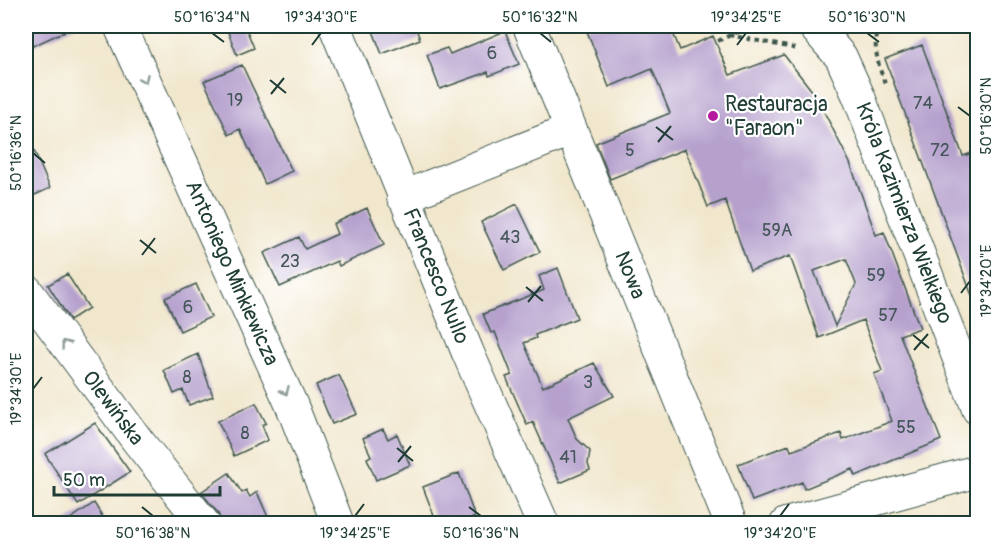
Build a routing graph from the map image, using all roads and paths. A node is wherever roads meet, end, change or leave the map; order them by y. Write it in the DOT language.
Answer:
graph roads {
  1 [pos="120,26"];
  2 [pos="335,26"];
  3 [pos="529,26"];
  4 [pos="682,26"];
  5 [pos="749,26"];
  6 [pos="675,29"];
  7 [pos="729,35"];
  8 [pos="823,35"];
  9 [pos="718,41"];
  10 [pos="571,130"];
  11 [pos="403,197"];
  12 [pos="26,290"];
  13 [pos="965,334"];
  14 [pos="978,409"];
  15 [pos="978,471"];
  16 [pos="204,524"];
  17 [pos="338,524"];
  18 [pos="543,524"];
  19 [pos="731,524"];
  20 [pos="786,524"];
  1 -- 17 [label="street, Antoniego Minkiewicza, one-way"];
  2 -- 11 [label="street, Francesco Nullo"];
  3 -- 10 [label="street, Nowa"];
  4 -- 6 [label="path"];
  5 -- 7 [label="path"];
  7 -- 8 [label="path"];
  7 -- 9 [label="path"];
  8 -- 13 [label="street, Króla Kazimierza Wielkiego"];
  10 -- 11 [label="street"];
  10 -- 19 [label="street, Nowa"];
  11 -- 18 [label="street, Francesco Nullo"];
  16 -- 12 [label="street, Olewińska, one-way"];
  13 -- 14 [label="street, Króla Kazimierza Wielkiego"];
  15 -- 20 [label="street"];
}
